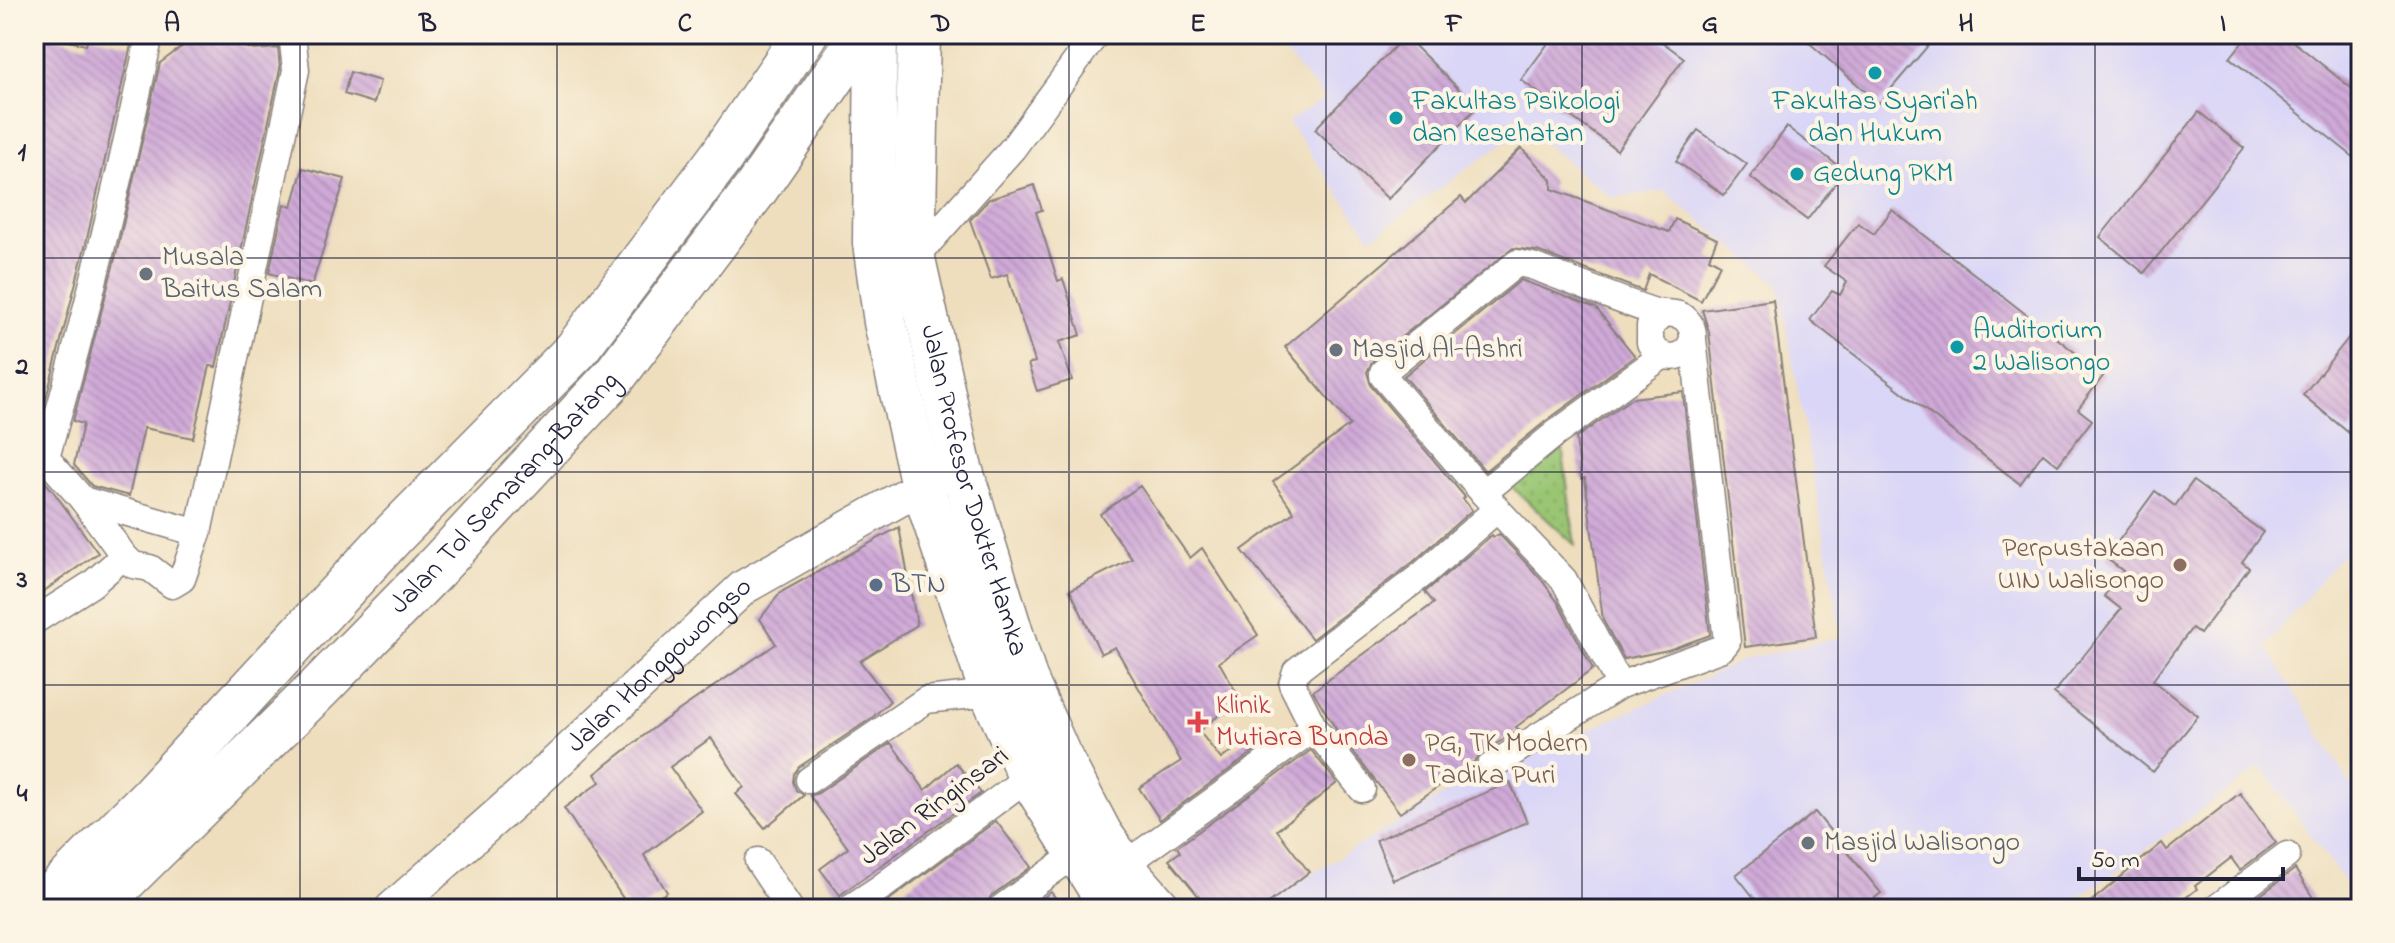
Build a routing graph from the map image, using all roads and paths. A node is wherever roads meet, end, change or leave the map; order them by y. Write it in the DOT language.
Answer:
graph roads {
  1 [pos="150,34"];
  2 [pos="255,34"];
  3 [pos="271,34"];
  4 [pos="292,34"];
  5 [pos="805,34"];
  6 [pos="863,34"];
  7 [pos="876,34"];
  8 [pos="919,34"];
  9 [pos="1096,34"];
  10 [pos="914,259"];
  11 [pos="1663,314"];
  12 [pos="1693,339"];
  13 [pos="1662,356"];
  14 [pos="40,452"];
  15 [pos="960,465"];
  16 [pos="922,485"];
  17 [pos="83,500"];
  18 [pos="1490,501"];
  19 [pos="198,533"];
  20 [pos="124,556"];
  21 [pos="34,621"];
  22 [pos="1620,685"];
  23 [pos="991,693"];
  24 [pos="1314,728"];
  25 [pos="1044,765"];
  26 [pos="1490,767"];
  27 [pos="809,780"];
  28 [pos="1362,789"];
  29 [pos="166,810"];
  30 [pos="1100,851"];
  31 [pos="2287,855"];
  32 [pos="758,861"];
  33 [pos="39,909"];
  34 [pos="95,909"];
  35 [pos="392,909"];
  36 [pos="790,909"];
  37 [pos="848,909"];
  38 [pos="1000,909"];
  39 [pos="1112,909"];
  40 [pos="1160,909"];
  41 [pos="2215,909"];
  1 -- 14 [label="street"];
  2 -- 3 [label="street"];
  4 -- 19 [label="street"];
  5 -- 29 [label="highway, Jalan Tol Semarang–Batang"];
  6 -- 29 [label="highway, Jalan Tol Semarang–Batang"];
  7 -- 16 [label="main road, Jalan Profesor Dokter Hamka"];
  8 -- 10 [label="main road, Jalan Profesor Dokter Hamka"];
  9 -- 10 [label="street"];
  10 -- 15 [label="main road, Jalan Profesor Dokter Hamka"];
  11 -- 12 [label="street"];
  11 -- 13 [label="street"];
  11 -- 18 [label="street"];
  12 -- 13 [label="street"];
  12 -- 22 [label="street"];
  13 -- 18 [label="street"];
  14 -- 17 [label="street"];
  15 -- 16 [label="street, Jalan Honggowongso"];
  15 -- 25 [label="main road, Jalan Profesor Dokter Hamka"];
  16 -- 23 [label="main road, Jalan Profesor Dokter Hamka"];
  16 -- 35 [label="street, Jalan Honggowongso"];
  17 -- 19 [label="street"];
  17 -- 20 [label="street"];
  18 -- 22 [label="street"];
  18 -- 24 [label="street"];
  19 -- 20 [label="street"];
  20 -- 21 [label="street"];
  22 -- 26 [label="street"];
  23 -- 25 [label="main road, Jalan Profesor Dokter Hamka"];
  23 -- 27 [label="street"];
  24 -- 28 [label="street"];
  24 -- 30 [label="street"];
  25 -- 30 [label="main road, Jalan Profesor Dokter Hamka"];
  25 -- 37 [label="street, Jalan Ringinsari"];
  29 -- 33 [label="highway, Jalan Tol Semarang–Batang"];
  29 -- 34 [label="highway, Jalan Tol Semarang–Batang"];
  30 -- 38 [label="street"];
  30 -- 39 [label="main road, Jalan Profesor Dokter Hamka"];
  30 -- 40 [label="main road, Jalan Profesor Dokter Hamka"];
  31 -- 41 [label="street"];
  32 -- 36 [label="street"];
}
